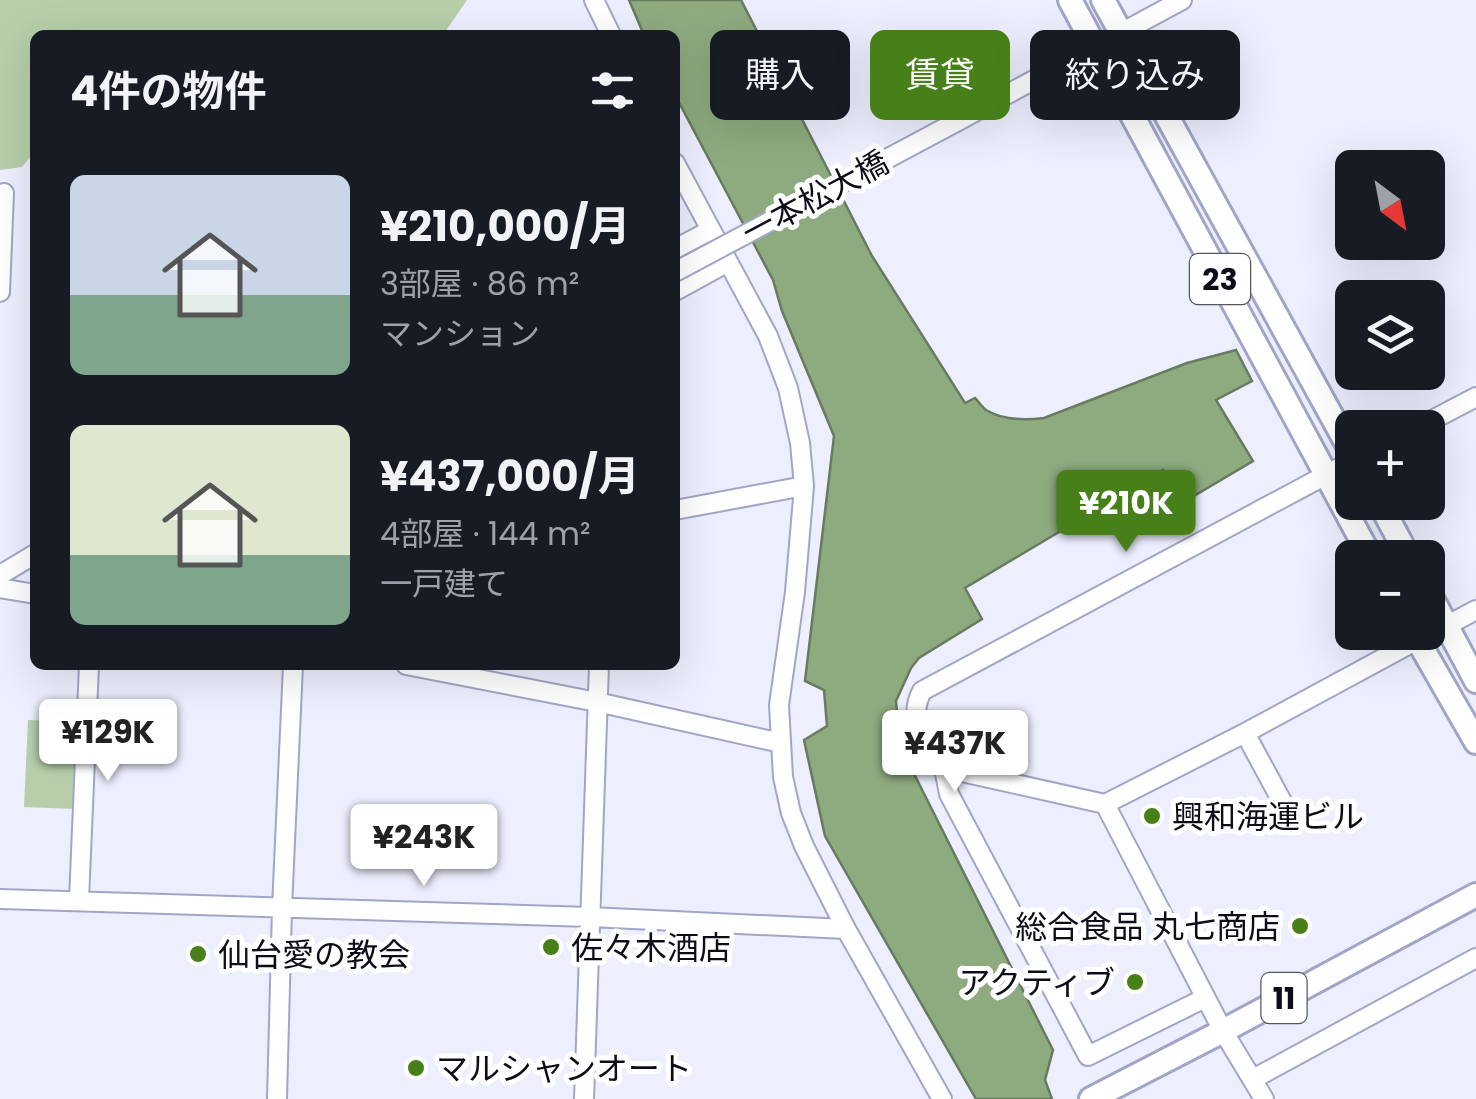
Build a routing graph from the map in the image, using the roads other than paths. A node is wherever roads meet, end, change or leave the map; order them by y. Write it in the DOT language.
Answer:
graph roads {
  1 [pos="594,0"];
  2 [pos="1070,0"];
  3 [pos="1104,0"];
  4 [pos="1182,0"];
  5 [pos="608,30"];
  6 [pos="1087,30"];
  7 [pos="1120,30"];
  8 [pos="1125,30"];
  9 [pos="1030,82"];
  10 [pos="1136,120"];
  11 [pos="1169,120"];
  12 [pos="680,171"];
  13 [pos="4,193"];
  14 [pos="711,230"];
  15 [pos="680,247"];
  16 [pos="728,262"];
  17 [pos="680,269"];
  18 [pos="0,278"];
  19 [pos="680,287"];
  20 [pos="0,292"];
  21 [pos="1476,397"];
  22 [pos="1445,413"];
  23 [pos="1335,426"];
  24 [pos="1335,469"];
  25 [pos="1326,475"];
  26 [pos="804,486"];
  27 [pos="680,509"];
  28 [pos="1361,540"];
  29 [pos="30,557"];
  30 [pos="0,576"];
  31 [pos="0,588"];
  32 [pos="30,593"];
  33 [pos="1476,610"];
  34 [pos="1446,626"];
  35 [pos="1390,650"];
  36 [pos="1423,650"];
  37 [pos="90,670"];
  38 [pos="293,670"];
  39 [pos="432,670"];
  40 [pos="599,670"];
  41 [pos="1476,681"];
  42 [pos="596,702"];
  43 [pos="1245,733"];
  44 [pos="1476,742"];
  45 [pos="780,743"];
  46 [pos="944,768"];
  47 [pos="1105,804"];
  48 [pos="1285,807"];
  49 [pos="1476,895"];
  50 [pos="0,899"];
  51 [pos="79,900"];
  52 [pos="282,908"];
  53 [pos="590,917"];
  54 [pos="846,929"];
  55 [pos="1476,958"];
  56 [pos="1205,998"];
  57 [pos="1223,1031"];
  58 [pos="1253,1079"];
  59 [pos="277,1099"];
  60 [pos="584,1099"];
  61 [pos="942,1099"];
  62 [pos="1091,1099"];
  63 [pos="1264,1099"];
  1 -- 5 [label="street"];
  2 -- 6 [label="main road, 23"];
  3 -- 7 [label="main road, 23"];
  4 -- 8 [label="street, 一本松大橋"];
  9 -- 17 [label="street, 一本松大橋, bridge"];
  10 -- 25 [label="main road, 23"];
  11 -- 23 [label="main road, 23"];
  12 -- 14 [label="street"];
  13 -- 18 [label="street"];
  14 -- 15 [label="street"];
  14 -- 16 [label="street"];
  16 -- 19 [label="street"];
  16 -- 26 [label="street"];
  18 -- 20 [label="street"];
  21 -- 22 [label="street"];
  24 -- 25 [label="street"];
  25 -- 28 [label="main road, 23"];
  25 -- 46 [label="street"];
  26 -- 27 [label="street"];
  26 -- 45 [label="street"];
  29 -- 30 [label="street"];
  31 -- 32 [label="street"];
  33 -- 34 [label="street"];
  34 -- 41 [label="main road"];
  35 -- 43 [label="street"];
  36 -- 44 [label="main road"];
  37 -- 51 [label="street"];
  38 -- 52 [label="street"];
  39 -- 42 [label="street"];
  40 -- 42 [label="street"];
  42 -- 45 [label="street"];
  42 -- 53 [label="street"];
  43 -- 47 [label="street"];
  43 -- 48 [label="street"];
  45 -- 54 [label="street"];
  46 -- 47 [label="street"];
  46 -- 56 [label="street"];
  47 -- 56 [label="street"];
  49 -- 57 [label="main road, 11"];
  50 -- 51 [label="street"];
  51 -- 52 [label="street"];
  52 -- 53 [label="street"];
  52 -- 59 [label="street"];
  53 -- 54 [label="street"];
  53 -- 60 [label="street"];
  54 -- 61 [label="street"];
  55 -- 58 [label="street"];
  56 -- 57 [label="street"];
  57 -- 58 [label="street"];
  57 -- 62 [label="main road, 11"];
  58 -- 63 [label="street"];
}
